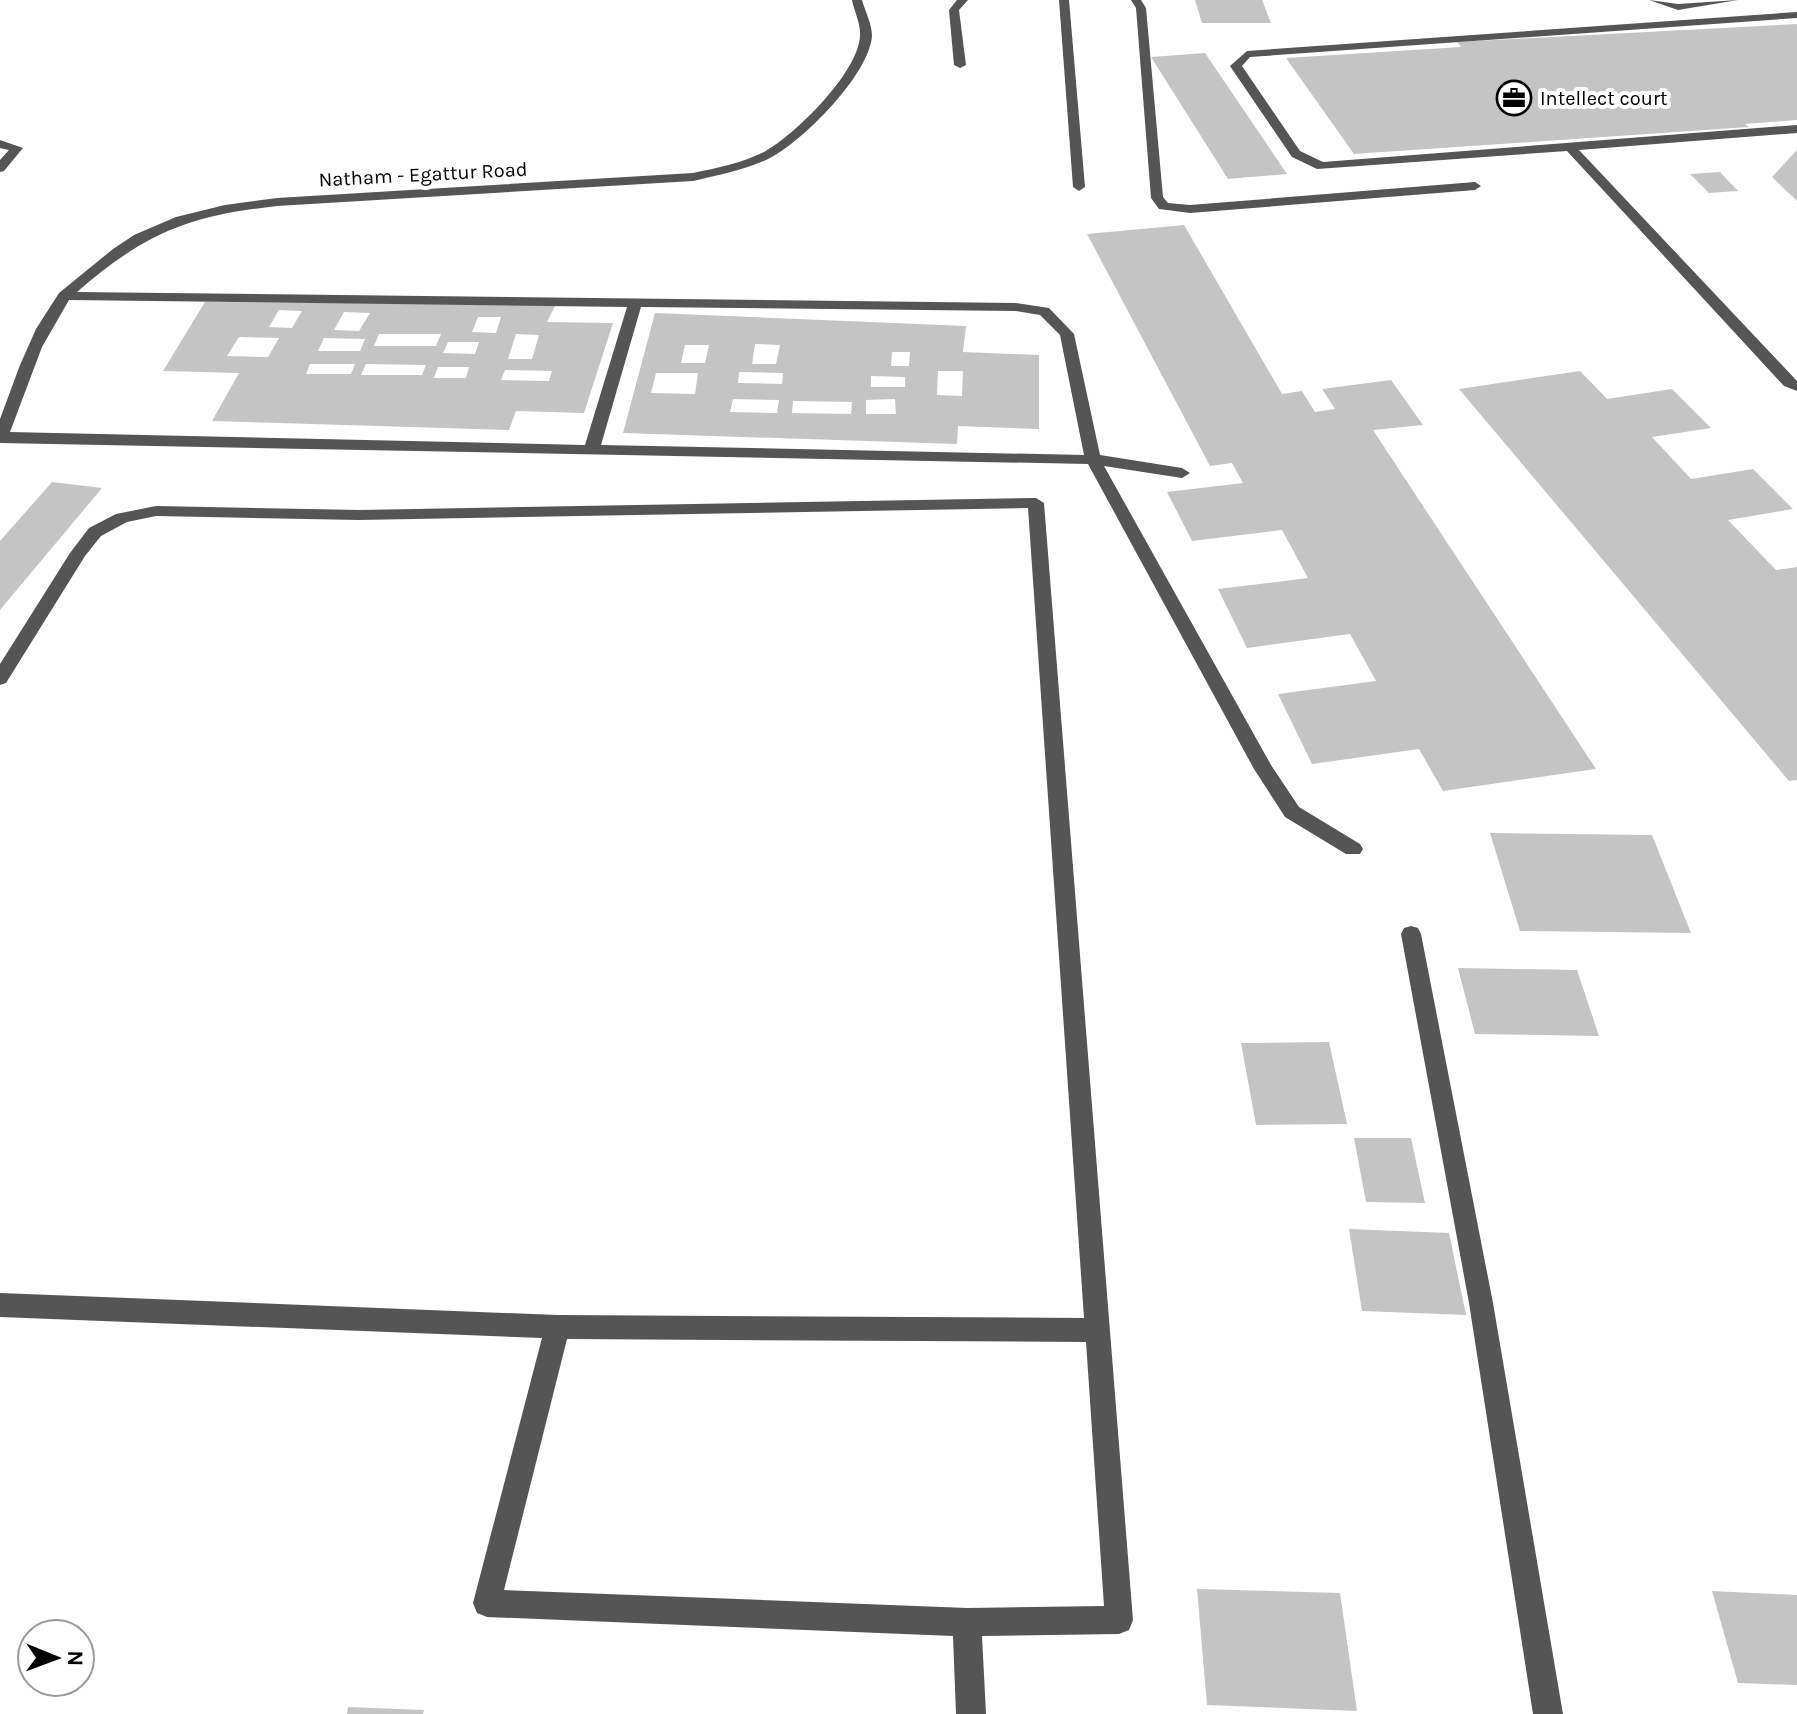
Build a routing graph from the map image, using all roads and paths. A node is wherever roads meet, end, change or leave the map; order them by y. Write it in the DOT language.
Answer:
graph roads {
  1 [pos="857,0"];
  2 [pos="963,0"];
  3 [pos="1064,0"];
  4 [pos="1136,0"];
  5 [pos="1654,0"];
  6 [pos="1733,0"];
  7 [pos="1797,15"];
  8 [pos="960,65"];
  9 [pos="1797,129"];
  10 [pos="0,144"];
  11 [pos="1570,147"];
  12 [pos="0,168"];
  13 [pos="1475,186"];
  14 [pos="1079,187"];
  15 [pos="64,296"];
  16 [pos="635,302"];
  17 [pos="1797,387"];
  18 [pos="0,437"];
  19 [pos="592,449"];
  20 [pos="1093,459"];
  21 [pos="1182,473"];
  22 [pos="0,679"];
  23 [pos="1353,849"];
  24 [pos="1411,934"];
  25 [pos="0,1305"];
  26 [pos="557,1327"];
  27 [pos="1098,1330"];
  28 [pos="967,1622"];
  29 [pos="971,1714"];
  30 [pos="1548,1714"];
  1 -- 15 [label="street, Natham - Egattur Road"];
  2 -- 8 [label="street"];
  3 -- 14 [label="street"];
  4 -- 13 [label="street"];
  5 -- 6 [label="street"];
  7 -- 11 [label="street"];
  9 -- 11 [label="street"];
  10 -- 12 [label="street"];
  11 -- 17 [label="street"];
  15 -- 16 [label="street"];
  15 -- 18 [label="street, Natham - Egattur Road"];
  16 -- 19 [label="street"];
  16 -- 20 [label="street"];
  18 -- 19 [label="street"];
  19 -- 20 [label="street"];
  20 -- 21 [label="street"];
  20 -- 23 [label="street"];
  22 -- 27 [label="street"];
  24 -- 30 [label="street"];
  25 -- 26 [label="street"];
  26 -- 27 [label="street"];
  26 -- 28 [label="street"];
  27 -- 28 [label="street"];
  28 -- 29 [label="street"];
}
